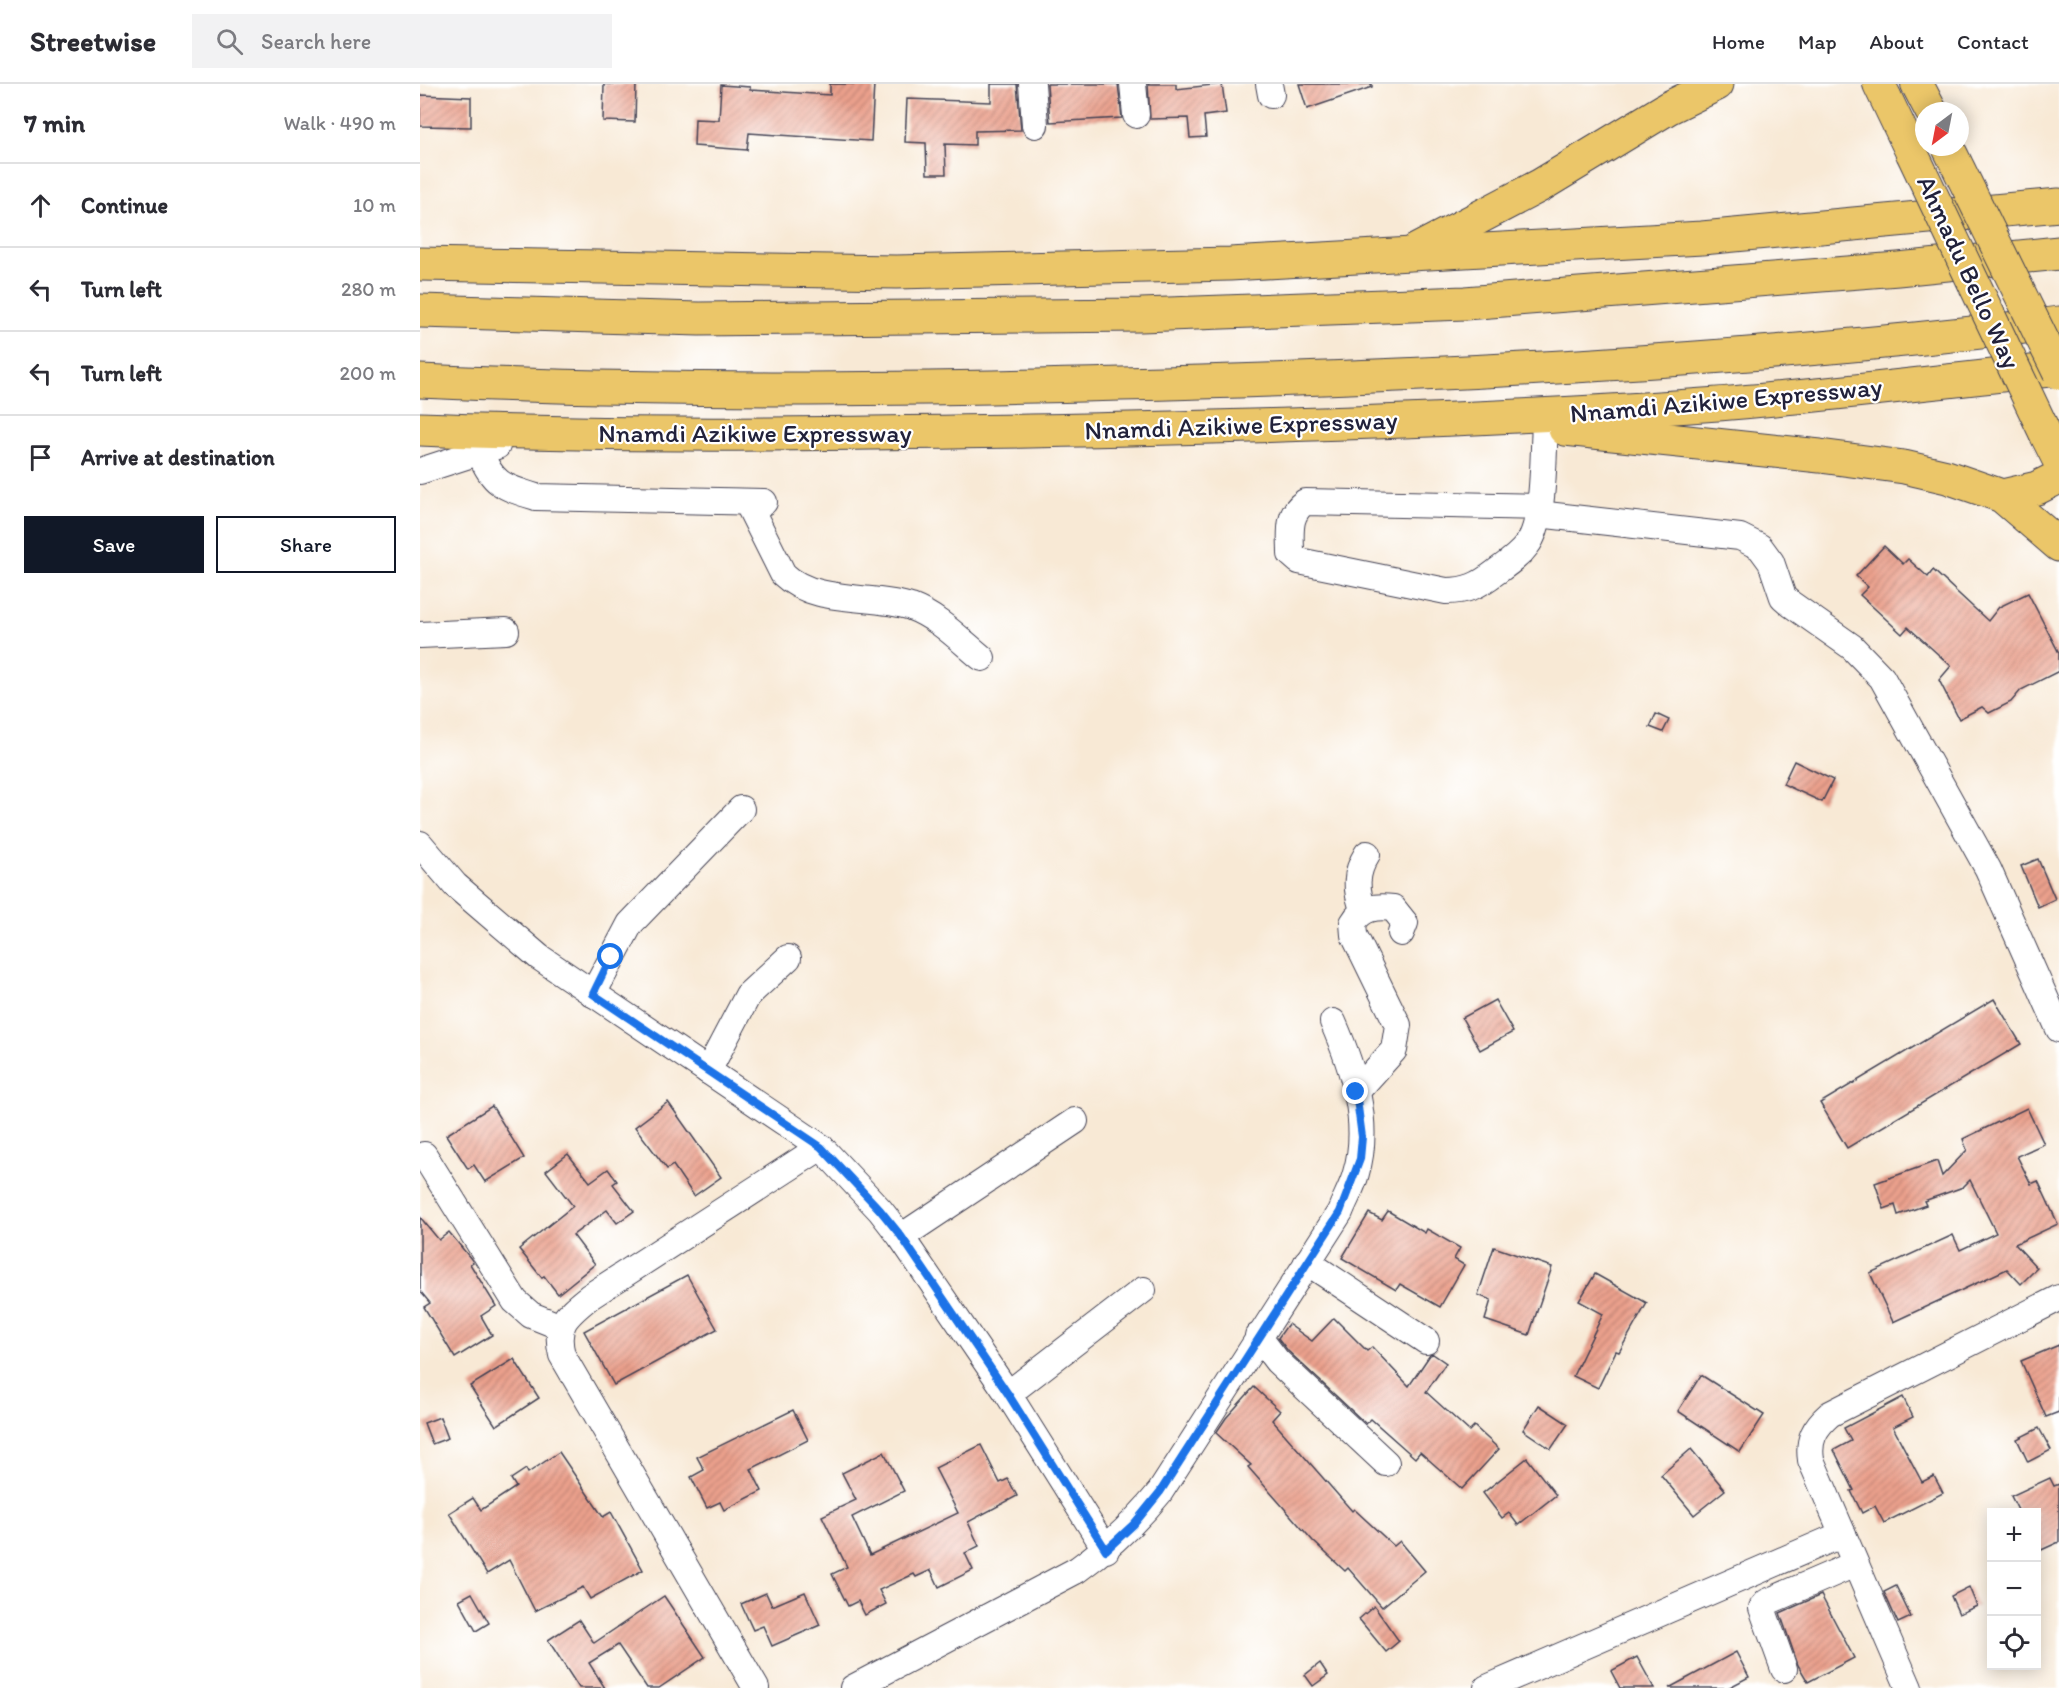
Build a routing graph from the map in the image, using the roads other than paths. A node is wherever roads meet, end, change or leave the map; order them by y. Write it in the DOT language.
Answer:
graph roads {
  1 [pos="1032,84"];
  2 [pos="1134,84"];
  3 [pos="1717,84"];
  4 [pos="1880,84"];
  5 [pos="1917,84"];
  6 [pos="1677,96"];
  7 [pos="1926,102"];
  8 [pos="1136,116"];
  9 [pos="1035,125"];
  10 [pos="1952,156"];
  11 [pos="2059,205"];
  12 [pos="2059,253"];
  13 [pos="1406,256"];
  14 [pos="420,264"];
  15 [pos="896,272"];
  16 [pos="420,311"];
  17 [pos="699,319"];
  18 [pos="2059,323"];
  19 [pos="2059,371"];
  20 [pos="420,381"];
  21 [pos="996,387"];
  22 [pos="1532,420"];
  23 [pos="420,429"];
  24 [pos="871,433"];
  25 [pos="535,434"];
  26 [pos="2053,448"];
  27 [pos="480,452"];
  28 [pos="420,471"];
  29 [pos="2059,477"];
  30 [pos="2002,496"];
  31 [pos="1539,511"];
  32 [pos="2059,545"];
  33 [pos="506,631"];
  34 [pos="420,635"];
  35 [pos="982,658"];
  36 [pos="741,809"];
  37 [pos="420,844"];
  38 [pos="1367,854"];
  39 [pos="1364,911"];
  40 [pos="1401,933"];
  41 [pos="788,958"];
  42 [pos="593,994"];
  43 [pos="1333,1022"];
  44 [pos="2059,1029"];
  45 [pos="708,1071"];
  46 [pos="1356,1092"];
  47 [pos="1075,1121"];
  48 [pos="821,1147"];
  49 [pos="424,1155"];
  50 [pos="901,1236"];
  51 [pos="1307,1262"];
  52 [pos="1143,1290"];
  53 [pos="2059,1298"];
  54 [pos="561,1327"];
  55 [pos="1258,1336"];
  56 [pos="1426,1341"];
  57 [pos="1008,1394"];
  58 [pos="1386,1463"];
  59 [pos="1842,1534"];
  60 [pos="1106,1550"];
  61 [pos="1855,1564"];
  62 [pos="1784,1669"];
  63 [pos="756,1688"];
  64 [pos="853,1688"];
  65 [pos="1487,1688"];
  66 [pos="1909,1688"];
  1 -- 9 [label="street"];
  2 -- 8 [label="street"];
  3 -- 6 [label="highway"];
  4 -- 26 [label="main road, Ahmadu Bello Way, bridge"];
  5 -- 7 [label="main road"];
  6 -- 13 [label="highway"];
  10 -- 19 [label="main road, Ahmadu Bello Way, bridge"];
  11 -- 13 [label="highway"];
  12 -- 17 [label="highway"];
  13 -- 15 [label="highway"];
  14 -- 15 [label="highway"];
  15 -- 17 [label="highway"];
  16 -- 17 [label="highway"];
  18 -- 21 [label="highway, Nnamdi Azikiwe Expressway"];
  19 -- 22 [label="highway, Nnamdi Azikiwe Expressway"];
  20 -- 21 [label="highway, Nnamdi Azikiwe Expressway"];
  21 -- 24 [label="highway"];
  22 -- 24 [label="highway, Nnamdi Azikiwe Expressway"];
  22 -- 30 [label="highway"];
  22 -- 31 [label="street"];
  23 -- 25 [label="highway, Nnamdi Azikiwe Expressway"];
  24 -- 25 [label="highway, Nnamdi Azikiwe Expressway"];
  25 -- 27 [label="street"];
  27 -- 28 [label="street"];
  27 -- 35 [label="street"];
  29 -- 30 [label="highway"];
  30 -- 32 [label="highway"];
  31 -- 31 [label="street"];
  31 -- 44 [label="street"];
  33 -- 34 [label="street"];
  36 -- 42 [label="street"];
  37 -- 42 [label="street"];
  38 -- 39 [label="street"];
  39 -- 40 [label="street"];
  39 -- 46 [label="street"];
  41 -- 45 [label="street"];
  42 -- 45 [label="street"];
  43 -- 46 [label="street"];
  45 -- 48 [label="street"];
  46 -- 51 [label="street"];
  47 -- 50 [label="street"];
  48 -- 50 [label="street"];
  48 -- 54 [label="street"];
  49 -- 54 [label="street"];
  50 -- 57 [label="street"];
  51 -- 55 [label="street"];
  51 -- 56 [label="street"];
  52 -- 57 [label="street"];
  53 -- 59 [label="street"];
  54 -- 63 [label="street"];
  55 -- 58 [label="street"];
  55 -- 60 [label="street"];
  57 -- 60 [label="street"];
  59 -- 61 [label="street"];
  59 -- 65 [label="street"];
  60 -- 64 [label="street"];
  61 -- 62 [label="street"];
  61 -- 66 [label="street"];
}
